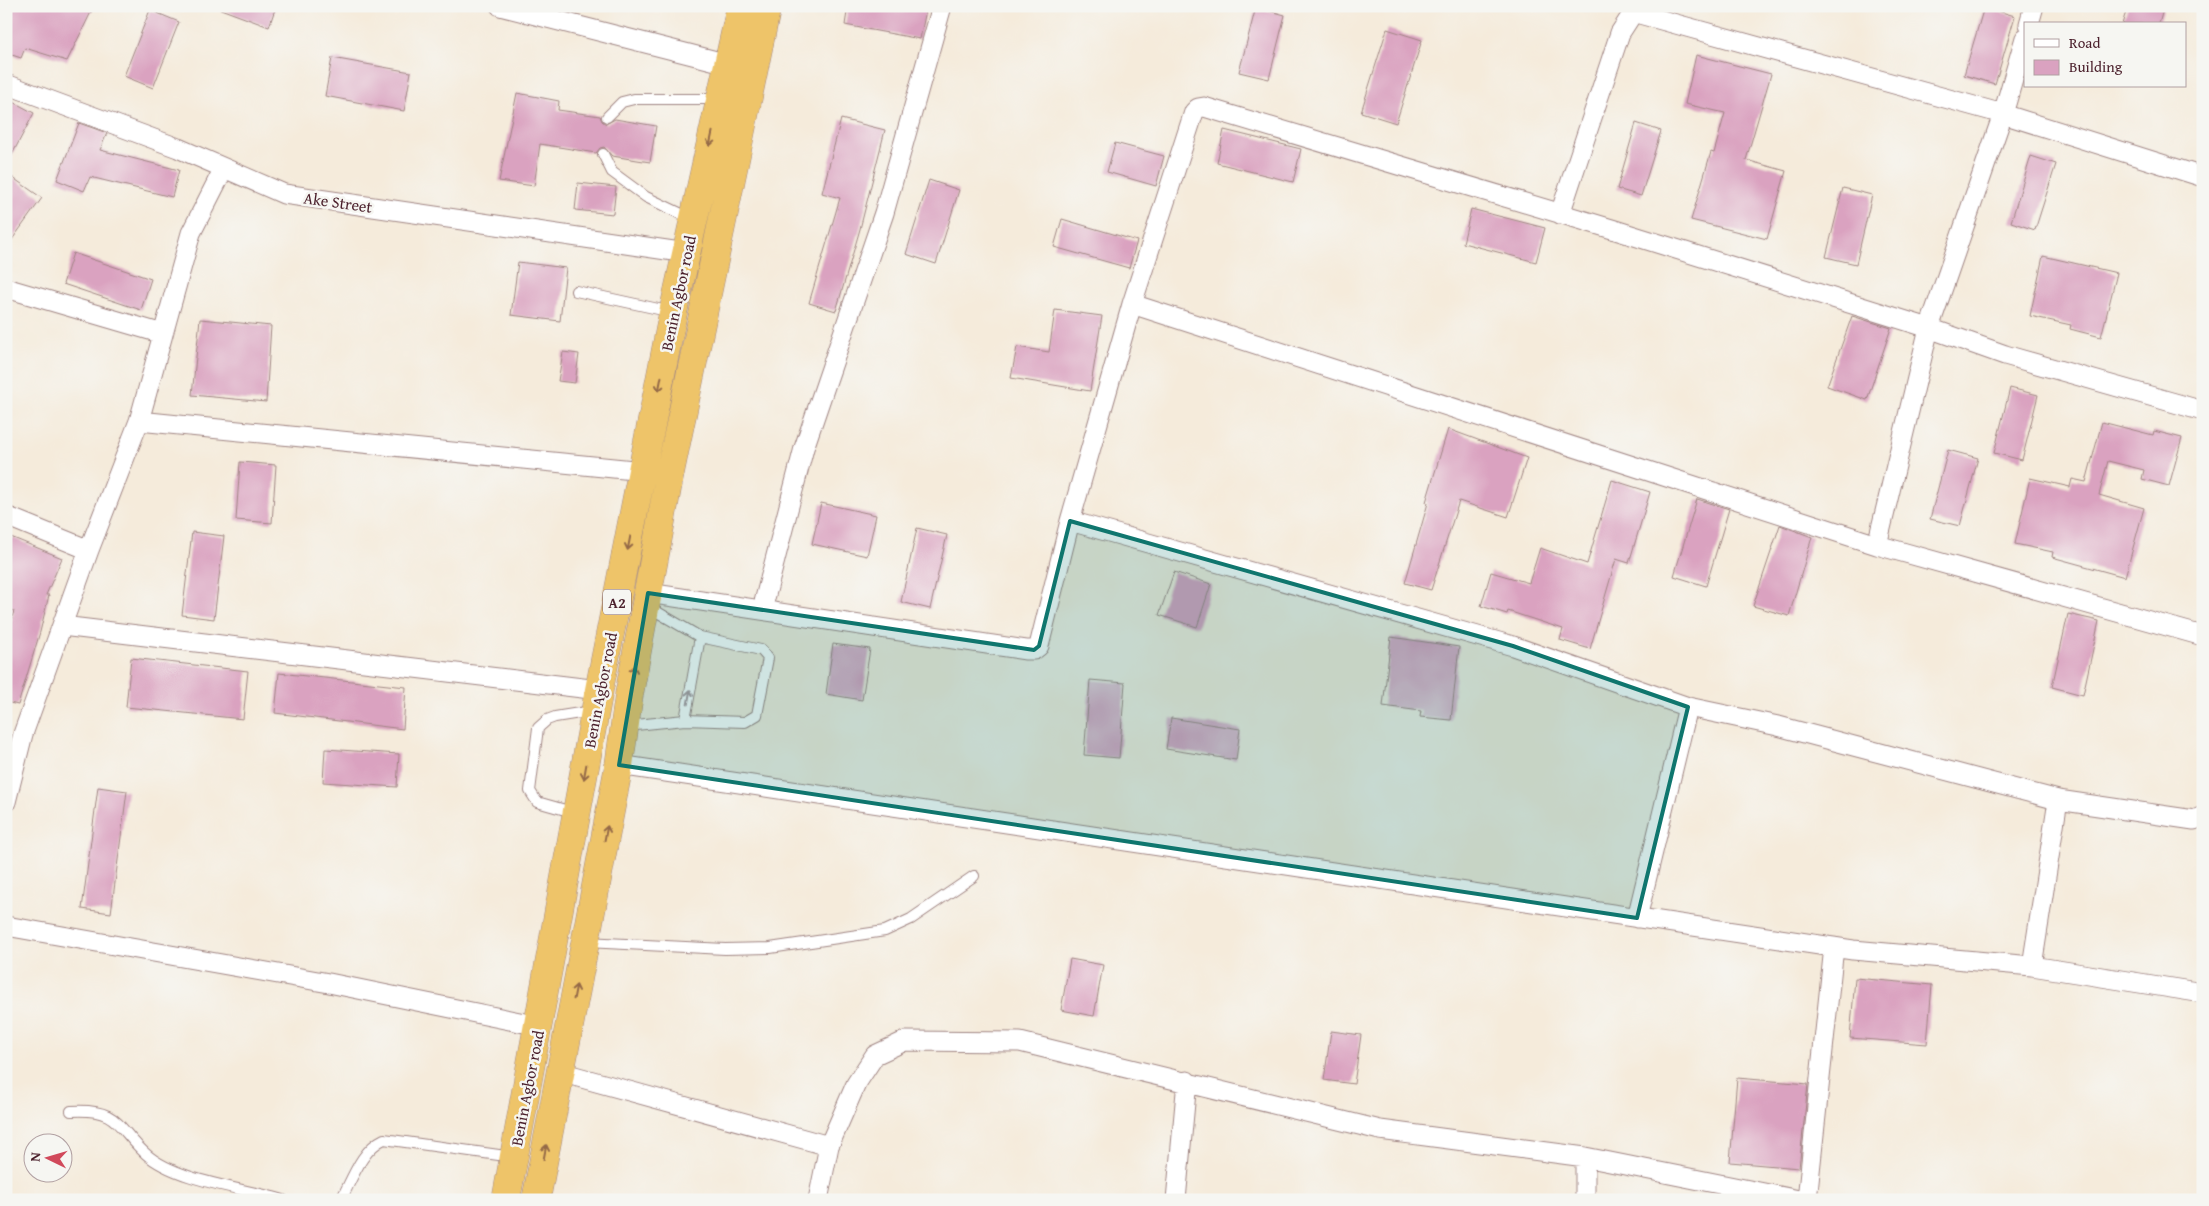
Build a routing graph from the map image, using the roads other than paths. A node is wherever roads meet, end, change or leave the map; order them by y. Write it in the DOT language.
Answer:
graph roads {
  1 [pos="500,6"];
  2 [pos="741,6"];
  3 [pos="767,6"];
  4 [pos="942,6"];
  5 [pos="2034,6"];
  6 [pos="2030,22"];
  7 [pos="2024,42"];
  8 [pos="728,64"];
  9 [pos="6,84"];
  10 [pos="719,99"];
  11 [pos="2004,114"];
  12 [pos="607,118"];
  13 [pos="603,154"];
  14 [pos="223,170"];
  15 [pos="2203,177"];
  16 [pos="1560,214"];
  17 [pos="693,219"];
  18 [pos="687,254"];
  19 [pos="6,288"];
  20 [pos="576,291"];
  21 [pos="1132,304"];
  22 [pos="674,312"];
  23 [pos="1929,328"];
  24 [pos="163,334"];
  25 [pos="2203,411"];
  26 [pos="139,421"];
  27 [pos="644,471"];
  28 [pos="6,516"];
  29 [pos="1070,521"];
  30 [pos="1877,545"];
  31 [pos="89,550"];
  32 [pos="647,599"];
  33 [pos="762,610"];
  34 [pos="62,626"];
  35 [pos="2203,636"];
  36 [pos="700,637"];
  37 [pos="597,700"];
  38 [pos="1688,706"];
  39 [pos="685,720"];
  40 [pos="625,726"];
  41 [pos="15,731"];
  42 [pos="619,765"];
  43 [pos="2058,800"];
  44 [pos="6,802"];
  45 [pos="577,814"];
  46 [pos="2203,816"];
  47 [pos="974,876"];
  48 [pos="1637,918"];
  49 [pos="6,926"];
  50 [pos="585,942"];
  51 [pos="1834,948"];
  52 [pos="2032,966"];
  53 [pos="2203,993"];
  54 [pos="539,1026"];
  55 [pos="560,1072"];
  56 [pos="1187,1082"];
  57 [pos="71,1111"];
  58 [pos="829,1146"];
  59 [pos="514,1157"];
  60 [pos="1586,1158"];
  61 [pos="283,1200"];
  62 [pos="341,1200"];
  63 [pos="506,1200"];
  64 [pos="536,1200"];
  65 [pos="818,1200"];
  66 [pos="1176,1200"];
  67 [pos="1585,1200"];
  68 [pos="1799,1200"];
  69 [pos="1807,1200"];
  1 -- 8 [label="street"];
  2 -- 8 [label="highway, Benin Agbor road / A2"];
  3 -- 32 [label="highway, Benin Agbor road / A2"];
  4 -- 33 [label="street"];
  5 -- 6 [label="street"];
  7 -- 11 [label="street"];
  8 -- 10 [label="highway, Benin Agbor road / A2"];
  9 -- 14 [label="street, Ake Street"];
  10 -- 12 [label="lane"];
  10 -- 17 [label="highway, Benin Agbor road / A2, one-way"];
  11 -- 15 [label="street"];
  11 -- 16 [label="street"];
  11 -- 23 [label="street"];
  13 -- 17 [label="lane"];
  14 -- 18 [label="street, Ake Street"];
  14 -- 24 [label="street"];
  16 -- 21 [label="street"];
  16 -- 23 [label="street"];
  17 -- 18 [label="highway, Benin Agbor road / A2"];
  18 -- 22 [label="highway, Benin Agbor road / A2"];
  19 -- 24 [label="street"];
  20 -- 22 [label="lane"];
  21 -- 29 [label="street"];
  21 -- 30 [label="street"];
  22 -- 27 [label="highway, Benin Agbor road / A2, one-way"];
  23 -- 25 [label="street"];
  23 -- 30 [label="street"];
  24 -- 26 [label="street"];
  26 -- 27 [label="street"];
  26 -- 31 [label="street"];
  27 -- 37 [label="highway, Benin Agbor road / A2, one-way"];
  28 -- 31 [label="street"];
  29 -- 33 [label="street"];
  29 -- 38 [label="street"];
  30 -- 35 [label="street"];
  31 -- 34 [label="street"];
  32 -- 33 [label="street"];
  32 -- 36 [label="lane"];
  40 -- 32 [label="highway, Benin Agbor road / A2, one-way"];
  34 -- 37 [label="street"];
  34 -- 41 [label="street"];
  39 -- 36 [label="lane, one-way"];
  36 -- 39 [label="lane"];
  37 -- 45 [label="highway, Benin Agbor road / A2, one-way"];
  37 -- 45 [label="lane"];
  38 -- 43 [label="street"];
  38 -- 48 [label="street"];
  39 -- 40 [label="lane"];
  40 -- 42 [label="highway, Benin Agbor road / A2"];
  41 -- 44 [label="street"];
  42 -- 48 [label="street"];
  50 -- 42 [label="highway, Benin Agbor road / A2, one-way"];
  43 -- 46 [label="street"];
  43 -- 52 [label="street"];
  45 -- 54 [label="highway, Benin Agbor road / A2"];
  47 -- 50 [label="lane"];
  48 -- 51 [label="street"];
  49 -- 54 [label="street"];
  55 -- 50 [label="highway, Benin Agbor road / A2, one-way"];
  51 -- 52 [label="street"];
  51 -- 69 [label="street"];
  52 -- 53 [label="street"];
  54 -- 59 [label="highway, Benin Agbor road / A2"];
  55 -- 58 [label="street"];
  64 -- 55 [label="highway, Benin Agbor road / A2, one-way"];
  56 -- 58 [label="street"];
  56 -- 60 [label="street"];
  56 -- 66 [label="street"];
  57 -- 61 [label="lane"];
  58 -- 65 [label="street"];
  59 -- 62 [label="lane"];
  59 -- 63 [label="highway, Benin Agbor road / A2"];
  60 -- 67 [label="street"];
  60 -- 68 [label="street"];
}
